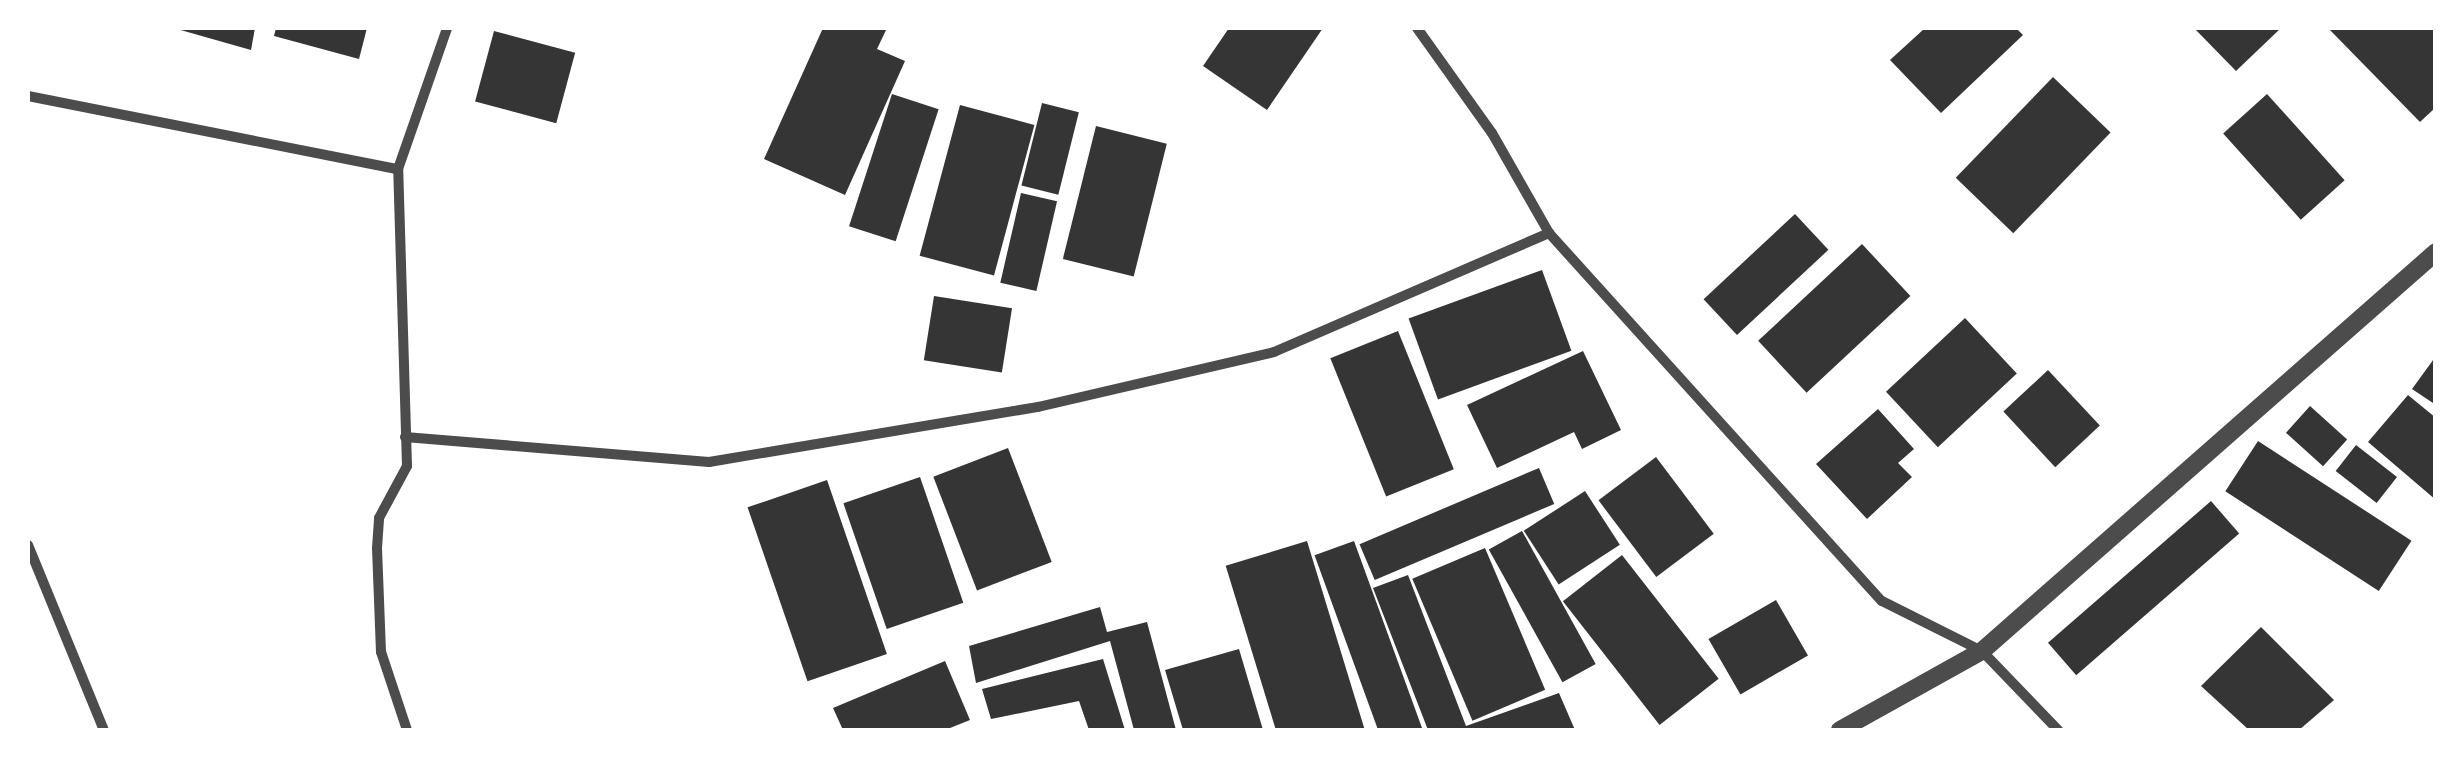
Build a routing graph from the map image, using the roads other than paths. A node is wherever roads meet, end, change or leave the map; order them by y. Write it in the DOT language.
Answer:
graph roads {
  1 [pos="447,28"];
  2 [pos="1418,28"];
  3 [pos="28,96"];
  4 [pos="398,169"];
  5 [pos="1550,233"];
  6 [pos="2436,252"];
  7 [pos="405,437"];
  8 [pos="28,545"];
  9 [pos="1982,651"];
  10 [pos="104,730"];
  11 [pos="406,730"];
  12 [pos="1840,730"];
  13 [pos="2058,730"];
  1 -- 4 [label="street"];
  2 -- 5 [label="street"];
  3 -- 4 [label="street"];
  4 -- 7 [label="street"];
  5 -- 7 [label="street"];
  5 -- 9 [label="street"];
  6 -- 9 [label="street"];
  7 -- 11 [label="street"];
  8 -- 10 [label="street"];
  9 -- 12 [label="street"];
  9 -- 13 [label="street"];
}
